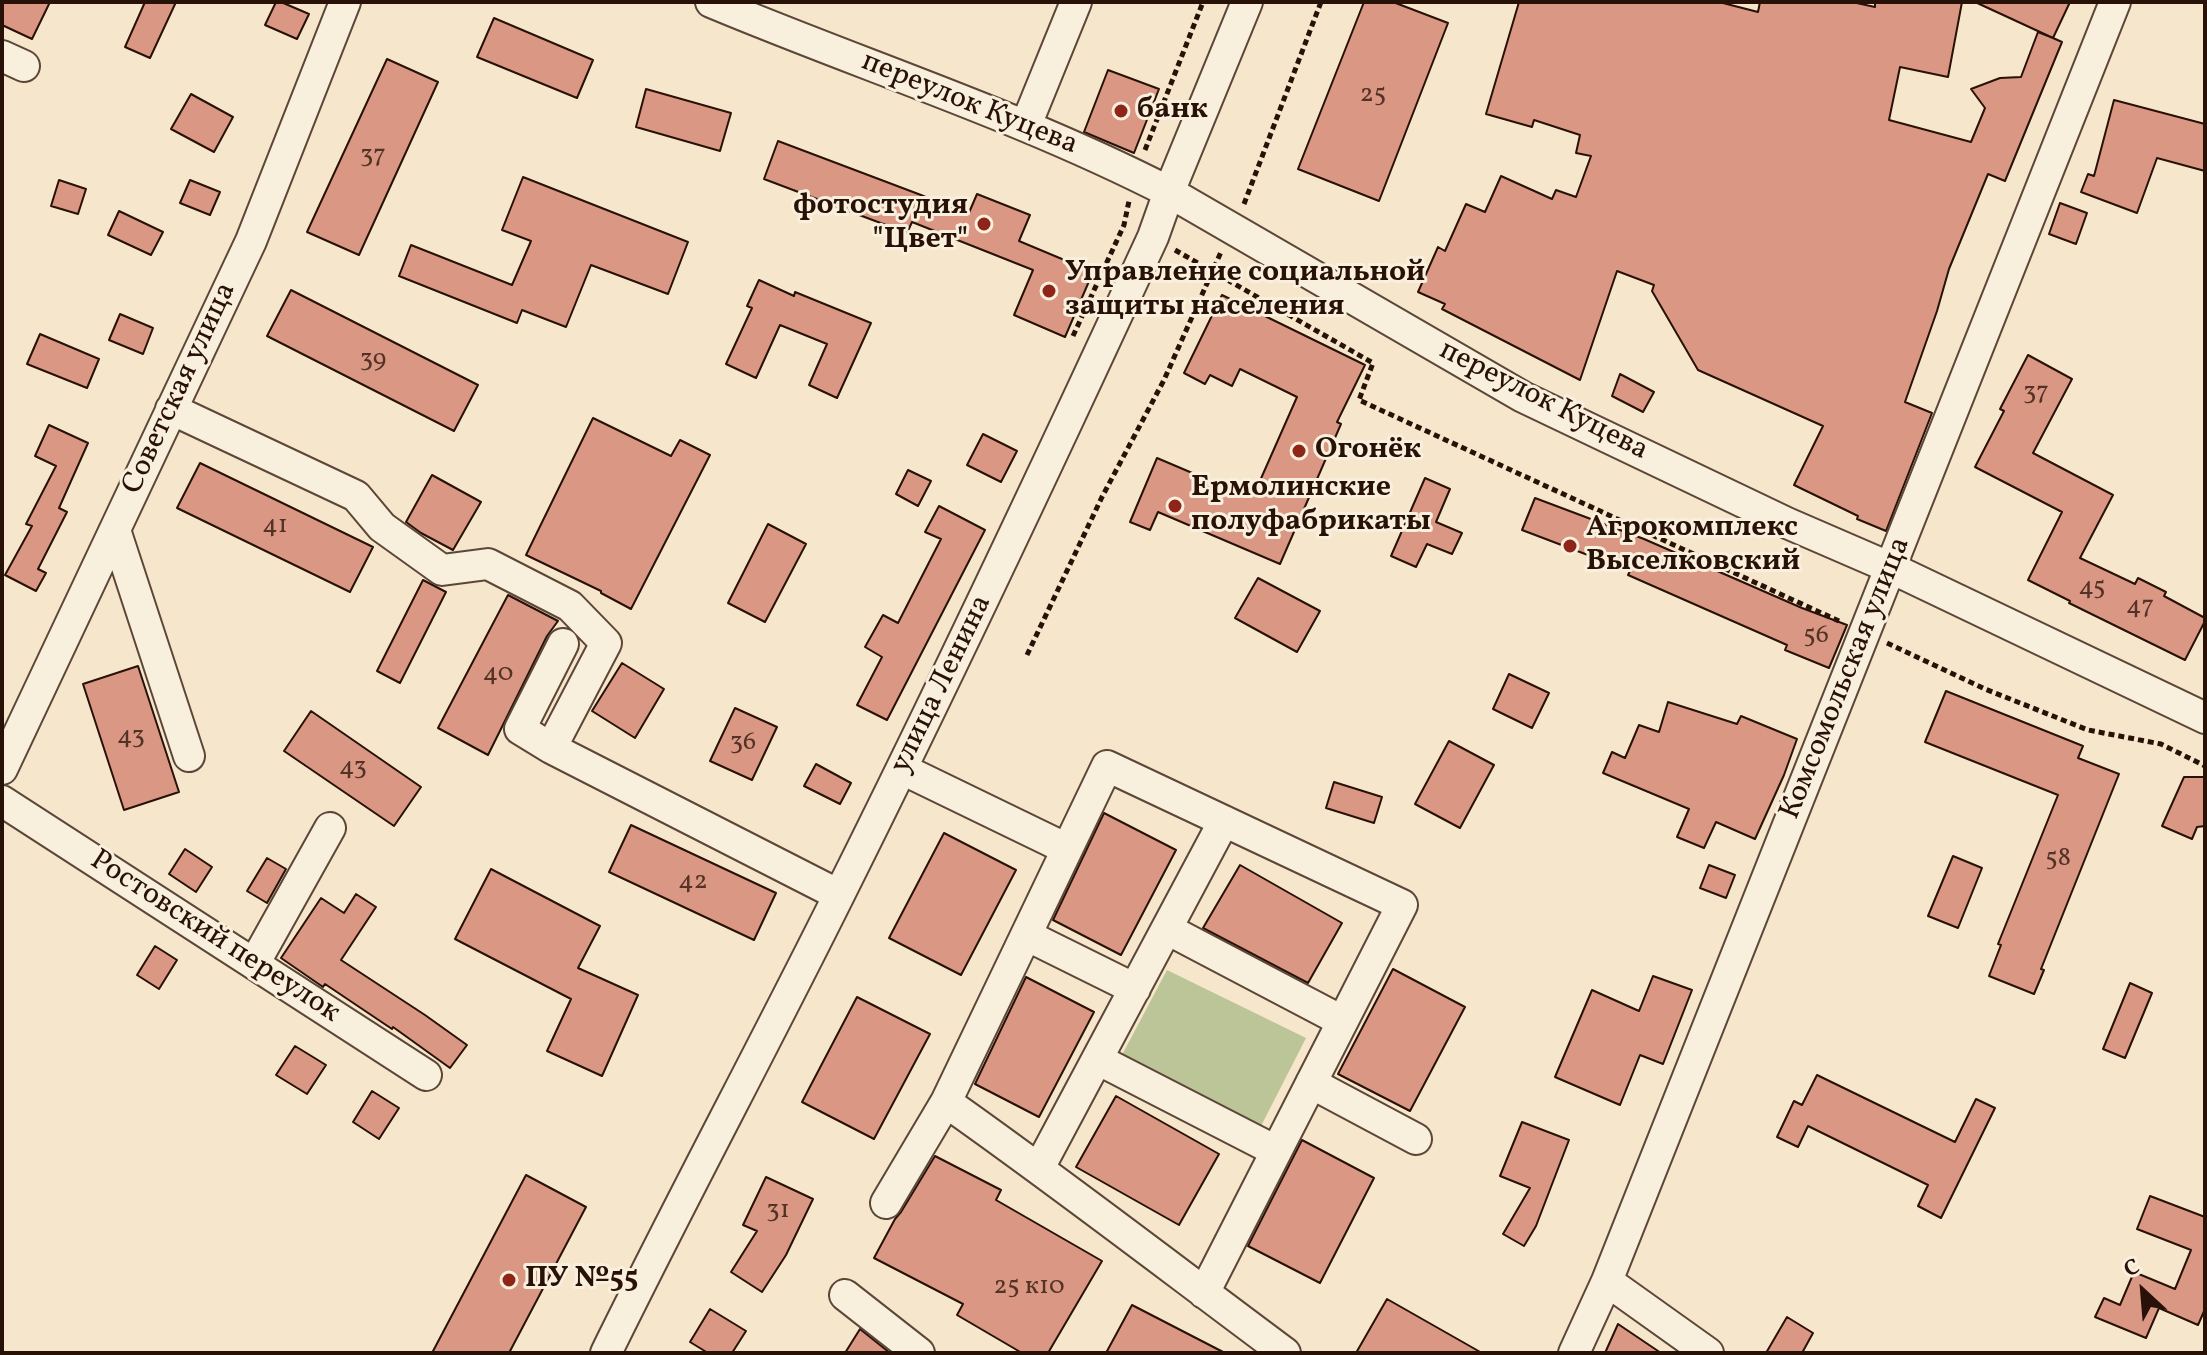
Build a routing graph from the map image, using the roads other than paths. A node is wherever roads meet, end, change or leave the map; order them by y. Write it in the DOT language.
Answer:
graph roads {
  1 [pos="345,2"];
  2 [pos="1076,2"];
  3 [pos="1247,2"];
  4 [pos="2115,2"];
  5 [pos="716,3"];
  6 [pos="1026,125"];
  7 [pos="1169,192"];
  8 [pos="171,409"];
  9 [pos="115,530"];
  10 [pos="1891,568"];
  11 [pos="563,644"];
  12 [pos="2205,718"];
  13 [pos="551,748"];
  14 [pos="189,756"];
  15 [pos="2,769"];
  16 [pos="902,769"];
  17 [pos="2,801"];
  18 [pos="1224,821"];
  19 [pos="330,828"];
  20 [pos="1067,849"];
  21 [pos="839,895"];
  22 [pos="1167,929"];
  23 [pos="1026,935"];
  24 [pos="254,964"];
  25 [pos="1135,989"];
  26 [pos="1342,1021"];
  27 [pos="1097,1059"];
  28 [pos="426,1075"];
  29 [pos="1311,1083"];
  30 [pos="946,1102"];
  31 [pos="1416,1139"];
  32 [pos="1276,1151"];
  33 [pos="1039,1168"];
  34 [pos="886,1203"];
  35 [pos="1607,1281"];
  36 [pos="1204,1293"];
  37 [pos="845,1295"];
  38 [pos="606,1353"];
  39 [pos="919,1353"];
  40 [pos="1285,1353"];
  41 [pos="1574,1353"];
  42 [pos="1708,1353"];
  1 -- 8 [label="street, Советская улица"];
  2 -- 6 [label="street"];
  3 -- 7 [label="street, улица Ленина"];
  4 -- 10 [label="street, Комсомольская улица"];
  5 -- 6 [label="street, переулок Куцева"];
  6 -- 7 [label="street, переулок Куцева"];
  7 -- 10 [label="street, переулок Куцева"];
  7 -- 16 [label="street, улица Ленина"];
  8 -- 9 [label="street, Советская улица"];
  8 -- 13 [label="street"];
  9 -- 14 [label="street"];
  9 -- 15 [label="street, Советская улица"];
  10 -- 12 [label="street, переулок Куцева"];
  10 -- 35 [label="street, Комсомольская улица"];
  11 -- 13 [label="street"];
  13 -- 21 [label="street"];
  16 -- 20 [label="street"];
  16 -- 21 [label="street, улица Ленина"];
  17 -- 24 [label="street, Ростовский переулок"];
  18 -- 20 [label="street"];
  18 -- 22 [label="street"];
  18 -- 26 [label="street"];
  19 -- 24 [label="street"];
  20 -- 23 [label="street"];
  21 -- 38 [label="street, улица Ленина"];
  22 -- 25 [label="street"];
  22 -- 26 [label="street"];
  23 -- 25 [label="street"];
  23 -- 30 [label="street"];
  24 -- 28 [label="street, Ростовский переулок"];
  25 -- 27 [label="street"];
  26 -- 29 [label="street"];
  27 -- 32 [label="street"];
  27 -- 33 [label="street"];
  29 -- 31 [label="street"];
  29 -- 32 [label="street"];
  30 -- 33 [label="street"];
  30 -- 34 [label="street"];
  32 -- 36 [label="street"];
  33 -- 36 [label="street"];
  35 -- 41 [label="street, Комсомольская улица"];
  35 -- 42 [label="street"];
  36 -- 40 [label="street"];
  37 -- 39 [label="street"];
}
